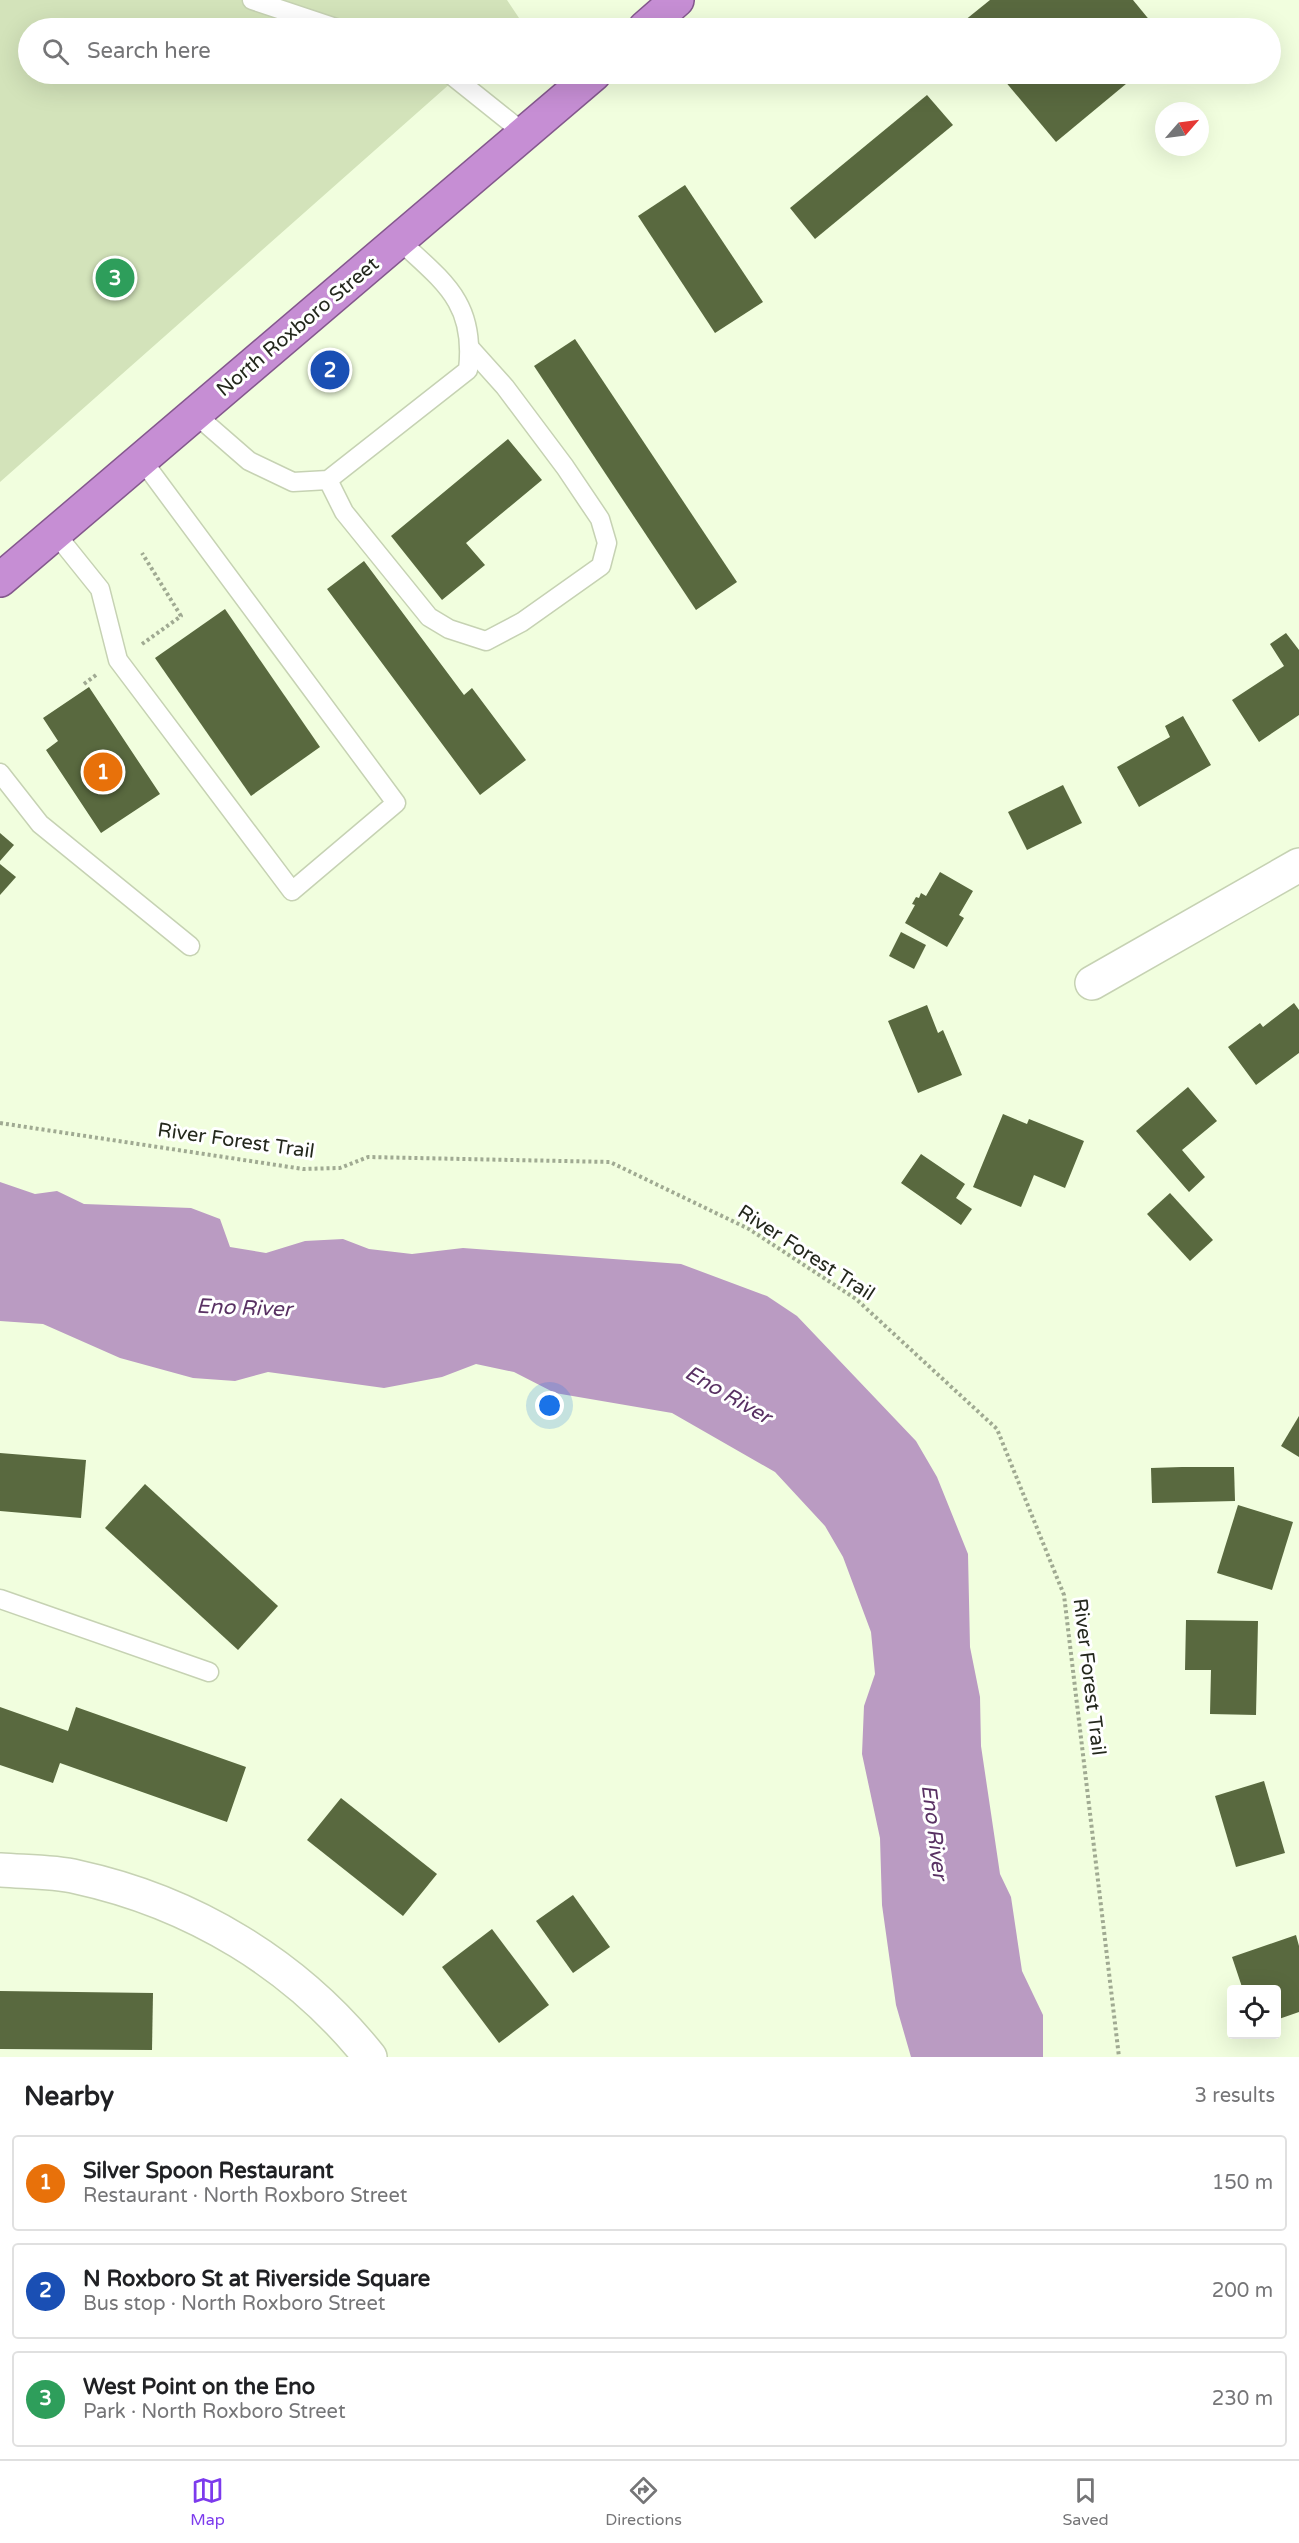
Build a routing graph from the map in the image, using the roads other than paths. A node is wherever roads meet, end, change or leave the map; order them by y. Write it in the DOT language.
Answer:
graph roads {
  1 [pos="252,0"];
  2 [pos="677,0"];
  3 [pos="306,18"];
  4 [pos="656,18"];
  5 [pos="462,84"];
  6 [pos="582,84"];
  7 [pos="525,134"];
  8 [pos="400,241"];
  9 [pos="470,348"];
  10 [pos="195,414"];
  11 [pos="142,460"];
  12 [pos="328,480"];
  13 [pos="55,533"];
  14 [pos="0,580"];
  15 [pos="0,773"];
  16 [pos="1299,864"];
  17 [pos="190,946"];
  18 [pos="1092,983"];
  19 [pos="0,1599"];
  20 [pos="209,1672"];
  21 [pos="0,1870"];
  22 [pos="369,2057"];
  1 -- 3 [label="lane"];
  2 -- 4 [label="highway"];
  5 -- 7 [label="lane"];
  6 -- 7 [label="highway, North Roxboro Street"];
  7 -- 8 [label="highway, North Roxboro Street"];
  8 -- 9 [label="lane"];
  8 -- 10 [label="highway, North Roxboro Street"];
  9 -- 12 [label="lane"];
  9 -- 12 [label="lane"];
  10 -- 11 [label="highway, North Roxboro Street"];
  10 -- 12 [label="lane"];
  11 -- 13 [label="highway, North Roxboro Street"];
  11 -- 13 [label="lane"];
  13 -- 14 [label="highway, North Roxboro Street"];
  15 -- 17 [label="lane"];
  16 -- 18 [label="street"];
  19 -- 20 [label="lane"];
  21 -- 22 [label="street"];
}
